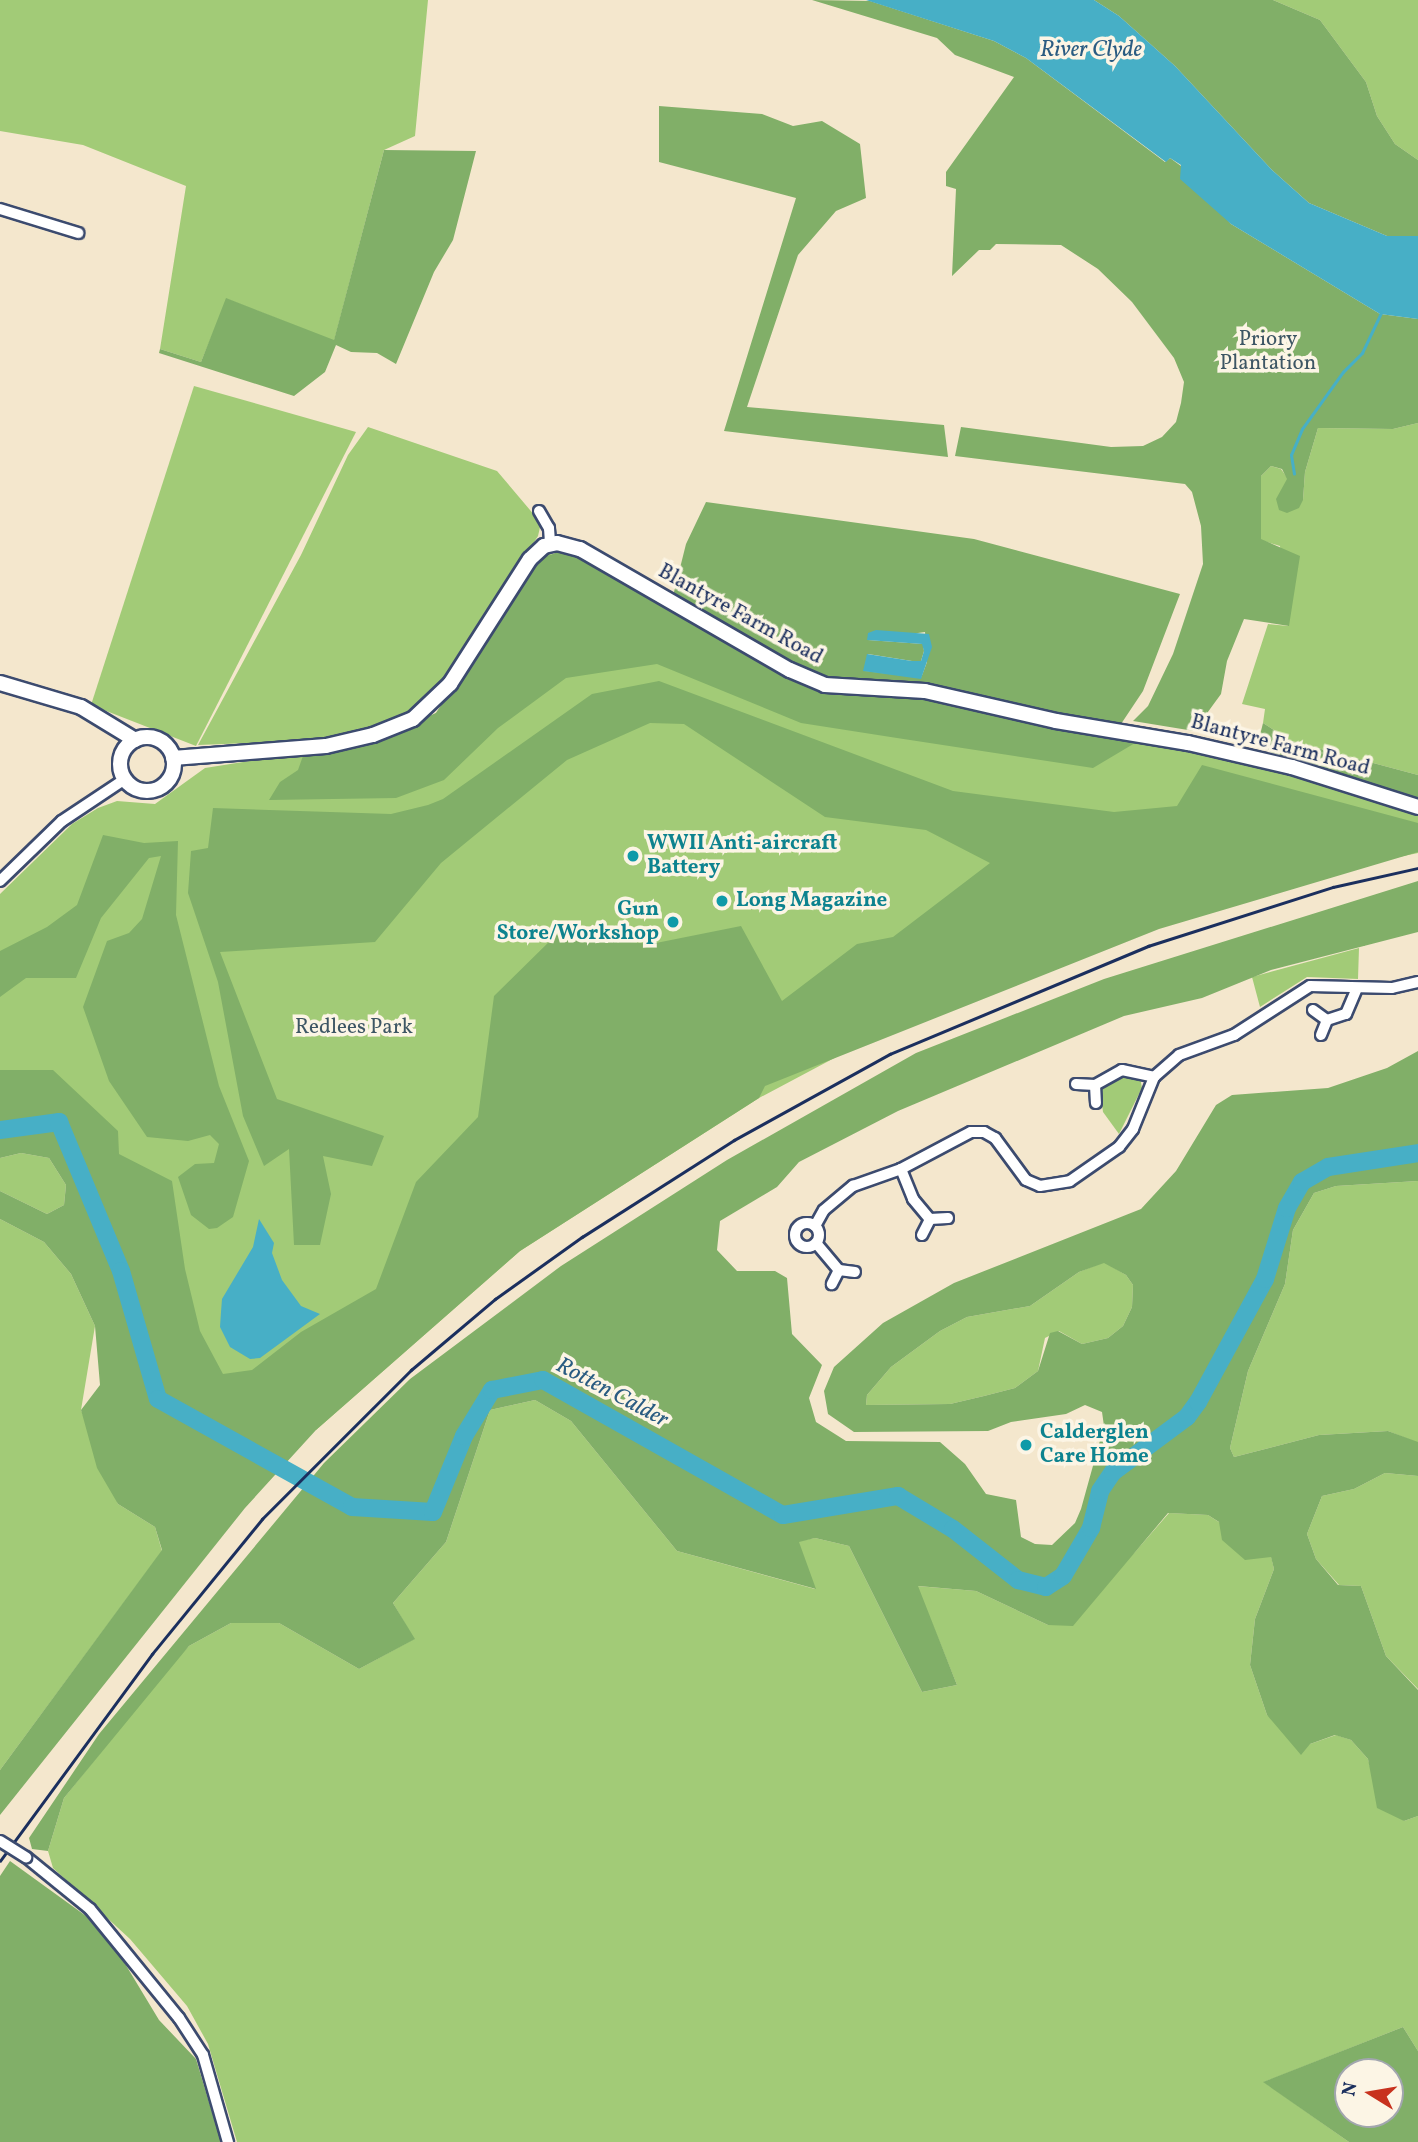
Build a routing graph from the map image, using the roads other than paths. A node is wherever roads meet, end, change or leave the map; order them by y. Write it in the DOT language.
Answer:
graph roads {
  1 [pos="0,209"];
  2 [pos="78,233"];
  3 [pos="539,511"];
  4 [pos="550,543"];
  5 [pos="0,683"];
  6 [pos="135,740"];
  7 [pos="173,758"];
  8 [pos="125,779"];
  9 [pos="1418,807"];
  10 [pos="0,881"];
  11 [pos="1418,982"];
  12 [pos="1357,988"];
  13 [pos="1313,1010"];
  14 [pos="1327,1020"];
  15 [pos="1321,1035"];
  16 [pos="1154,1077"];
  17 [pos="1076,1084"];
  18 [pos="1095,1085"];
  19 [pos="1097,1102"];
  20 [pos="901,1169"];
  21 [pos="948,1218"];
  22 [pos="930,1219"];
  23 [pos="815,1226"];
  24 [pos="922,1235"];
  25 [pos="816,1243"];
  26 [pos="839,1270"];
  27 [pos="855,1272"];
  28 [pos="832,1284"];
  29 [pos="0,1840"];
  30 [pos="228,2142"];
  1 -- 2 [label="street"];
  3 -- 4 [label="street"];
  4 -- 7 [label="main road"];
  4 -- 9 [label="main road, Blantyre Farm Road"];
  5 -- 6 [label="main road"];
  6 -- 7 [label="main road"];
  6 -- 8 [label="main road"];
  7 -- 8 [label="main road"];
  8 -- 10 [label="street"];
  11 -- 12 [label="street"];
  12 -- 14 [label="street"];
  12 -- 16 [label="street"];
  13 -- 14 [label="street"];
  14 -- 15 [label="street"];
  16 -- 18 [label="street"];
  16 -- 20 [label="street"];
  17 -- 18 [label="street"];
  18 -- 19 [label="street"];
  20 -- 22 [label="street"];
  20 -- 23 [label="street"];
  21 -- 22 [label="street"];
  22 -- 24 [label="street"];
  23 -- 25 [label="street"];
  23 -- 25 [label="street"];
  25 -- 26 [label="street"];
  26 -- 27 [label="street"];
  26 -- 28 [label="street"];
  29 -- 30 [label="street, bridge"];
}
